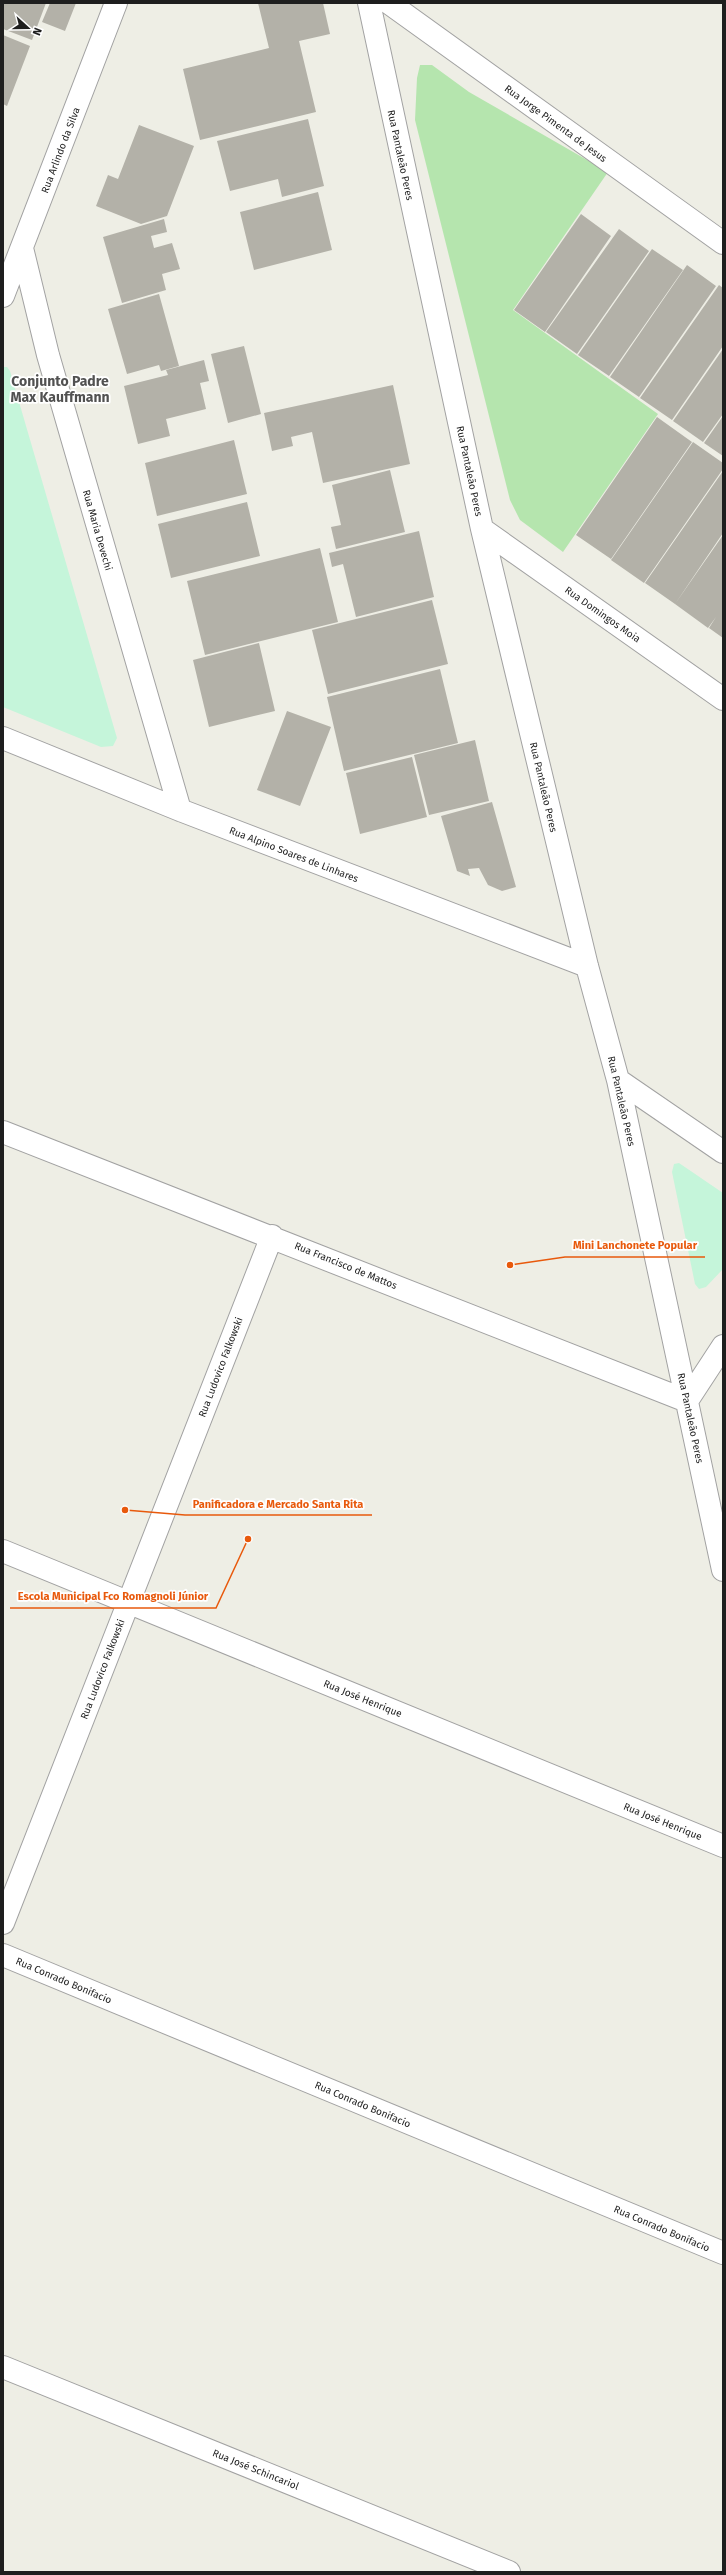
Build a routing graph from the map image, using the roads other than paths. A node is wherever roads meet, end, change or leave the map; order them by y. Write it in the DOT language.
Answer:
graph roads {
  1 [pos="116,3"];
  2 [pos="369,3"];
  3 [pos="389,3"];
  4 [pos="723,242"];
  5 [pos="22,248"];
  6 [pos="3,296"];
  7 [pos="482,528"];
  8 [pos="723,699"];
  9 [pos="3,738"];
  10 [pos="180,810"];
  11 [pos="587,966"];
  12 [pos="618,1080"];
  13 [pos="3,1132"];
  14 [pos="723,1152"];
  15 [pos="272,1236"];
  16 [pos="723,1346"];
  17 [pos="687,1401"];
  18 [pos="3,1551"];
  19 [pos="723,1570"];
  20 [pos="128,1601"];
  21 [pos="723,1846"];
  22 [pos="3,1923"];
  23 [pos="3,1955"];
  24 [pos="723,2253"];
  25 [pos="3,2366"];
  26 [pos="509,2572"];
  1 -- 5 [label="street, Rua Arlindo da Silva"];
  2 -- 7 [label="street, Rua Pantaleão Peres"];
  3 -- 4 [label="street, Rua Jorge Pimenta de Jesus"];
  5 -- 6 [label="street, Rua Arlindo da Silva"];
  5 -- 10 [label="street, Rua Maria Devechi"];
  7 -- 8 [label="street, Rua Domingos Moia"];
  7 -- 11 [label="street, Rua Pantaleão Peres"];
  9 -- 10 [label="street, Rua Alpino Soares de Linhares"];
  10 -- 11 [label="street, Rua Alpino Soares de Linhares"];
  11 -- 12 [label="street, Rua Pantaleão Peres"];
  12 -- 14 [label="street"];
  12 -- 17 [label="street, Rua Pantaleão Peres"];
  13 -- 15 [label="street, Rua Francisco de Mattos"];
  15 -- 17 [label="street, Rua Francisco de Mattos"];
  15 -- 20 [label="street, Rua Ludovico Falkowski"];
  16 -- 17 [label="street"];
  17 -- 19 [label="street, Rua Pantaleão Peres"];
  18 -- 20 [label="street, Rua José Henrique"];
  20 -- 21 [label="street, Rua José Henrique"];
  20 -- 22 [label="street, Rua Ludovico Falkowski"];
  23 -- 24 [label="street, Rua Conrado Bonifacio"];
  25 -- 26 [label="street, Rua José Schincariol"];
}
